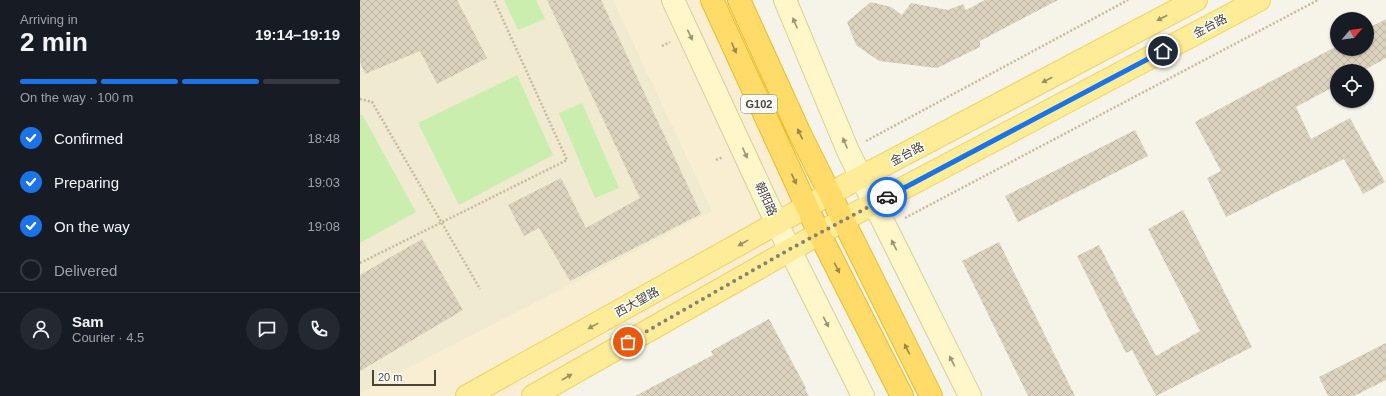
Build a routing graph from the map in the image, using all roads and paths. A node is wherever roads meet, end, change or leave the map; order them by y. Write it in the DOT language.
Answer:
graph roads {
  1 [pos="494,0"];
  2 [pos="673,0"];
  3 [pos="712,0"];
  4 [pos="739,0"];
  5 [pos="785,0"];
  6 [pos="1128,0"];
  7 [pos="1196,0"];
  8 [pos="1259,0"];
  9 [pos="1318,0"];
  10 [pos="360,98"];
  11 [pos="848,151"];
  12 [pos="862,178"];
  13 [pos="829,194"];
  14 [pos="874,203"];
  15 [pos="807,207"];
  16 [pos="843,220"];
  17 [pos="441,223"];
  18 [pos="777,224"];
  19 [pos="885,228"];
  20 [pos="819,233"];
  21 [pos="790,249"];
  22 [pos="360,263"];
  23 [pos="480,289"];
  24 [pos="467,396"];
  25 [pos="533,396"];
  26 [pos="863,396"];
  27 [pos="902,396"];
  28 [pos="931,396"];
  29 [pos="970,396"];
  1 -- 17 [label="path"];
  2 -- 18 [label="street, 朝阳路, one-way"];
  3 -- 15 [label="highway, G102, one-way"];
  13 -- 4 [label="highway, G102, one-way"];
  11 -- 5 [label="street, one-way"];
  6 -- 11 [label="path"];
  7 -- 12 [label="main road, 金台路, one-way"];
  8 -- 14 [label="main road, 金台路"];
  9 -- 19 [label="path"];
  10 -- 17 [label="path"];
  11 -- 12 [label="street"];
  12 -- 13 [label="main road, 金台路"];
  12 -- 14 [label="street"];
  13 -- 15 [label="main road, 金台路"];
  13 -- 16 [label="highway"];
  14 -- 16 [label="main road, 金台路"];
  14 -- 19 [label="street"];
  15 -- 18 [label="main road, 西大望路"];
  15 -- 20 [label="highway"];
  16 -- 20 [label="main road, 金台路"];
  28 -- 16 [label="highway, one-way"];
  17 -- 22 [label="path"];
  17 -- 23 [label="path"];
  18 -- 21 [label="street, 朝阳路"];
  18 -- 24 [label="main road, 西大望路, one-way"];
  29 -- 19 [label="street, one-way"];
  20 -- 21 [label="main road"];
  20 -- 27 [label="highway, one-way"];
  25 -- 21 [label="main road, one-way"];
  21 -- 26 [label="street, 朝阳路, one-way"];
}
